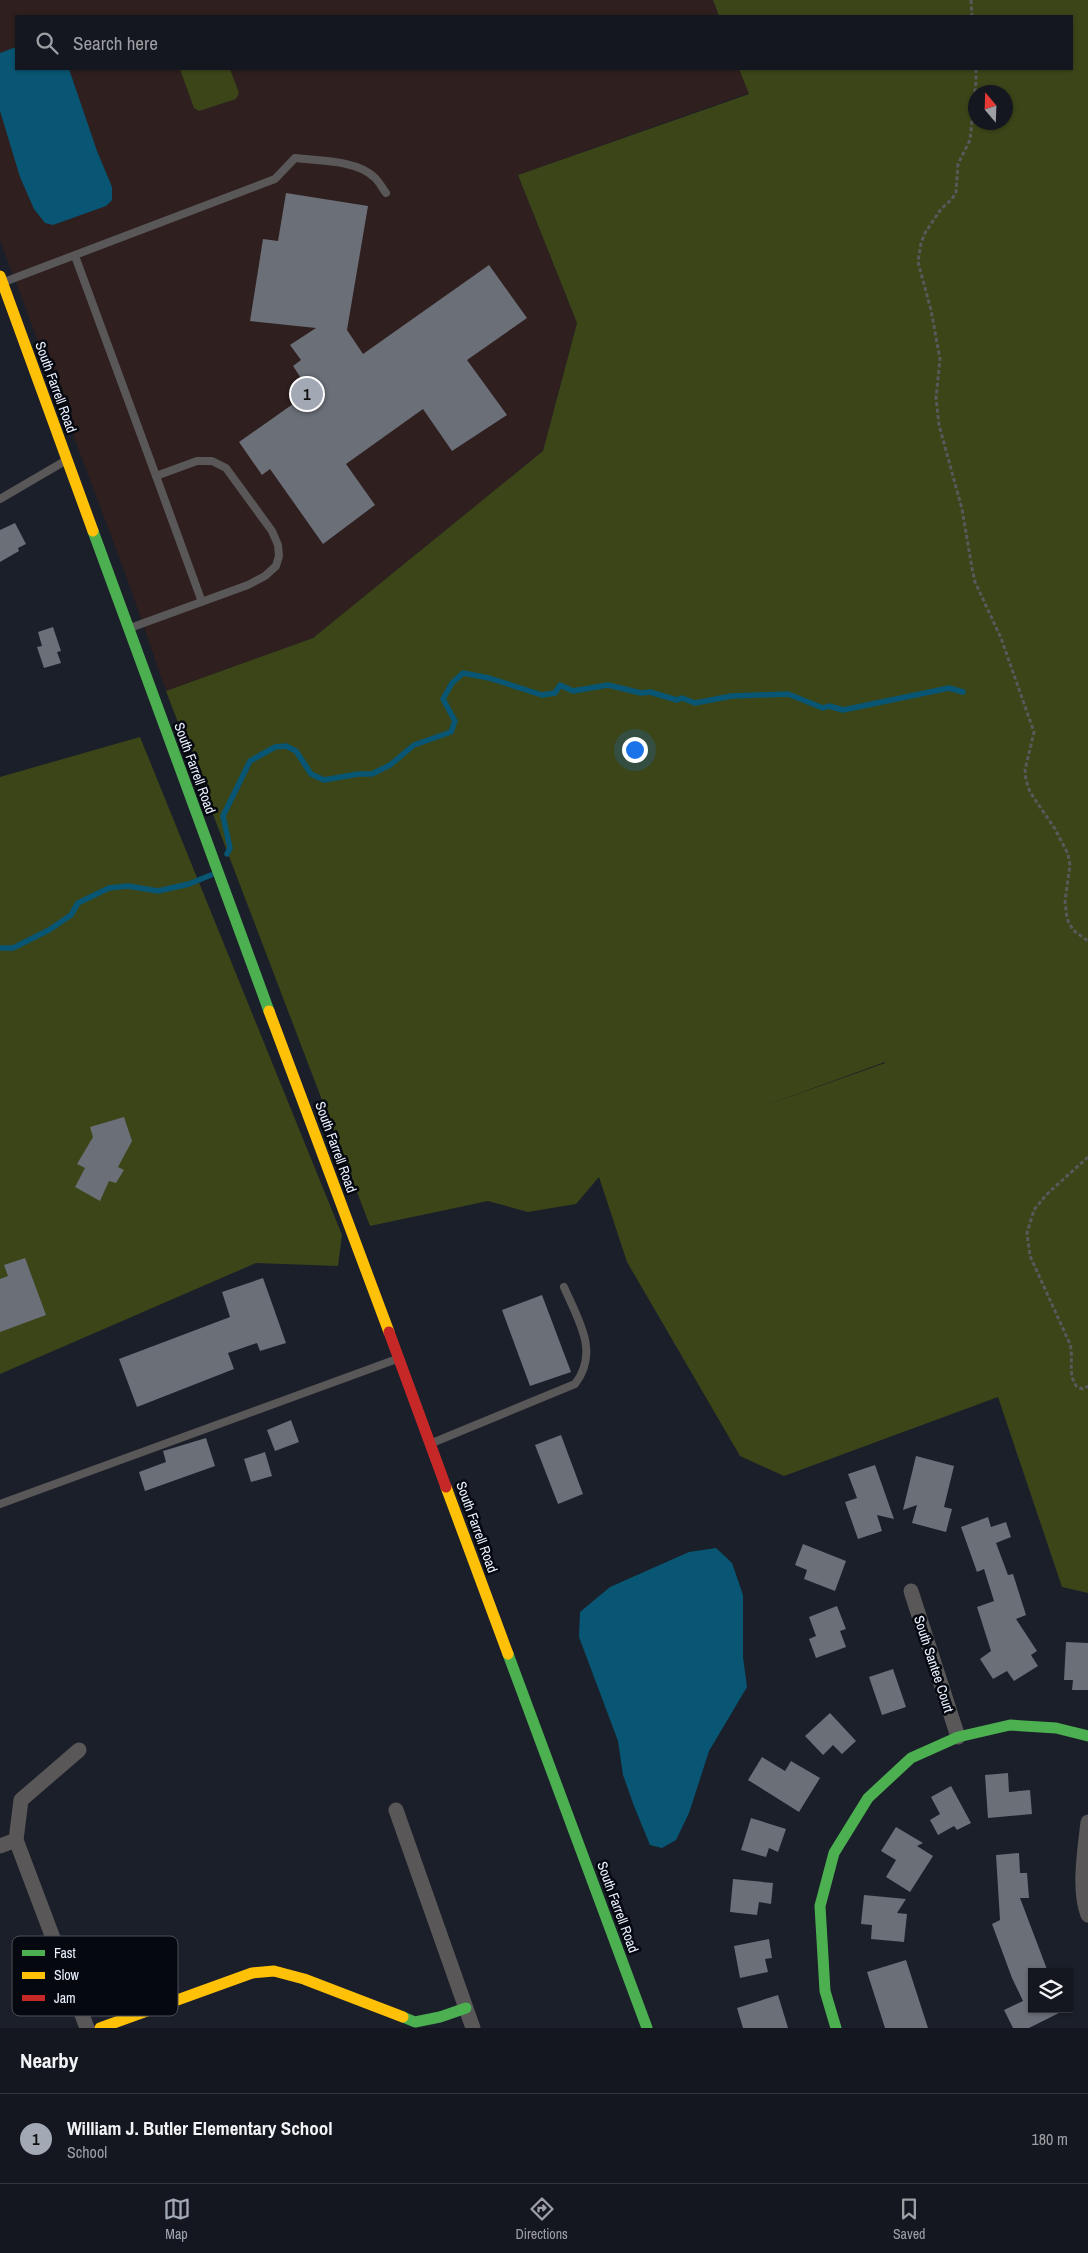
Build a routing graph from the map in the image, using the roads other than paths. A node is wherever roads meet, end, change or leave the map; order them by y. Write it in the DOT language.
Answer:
graph roads {
  1 [pos="386,193"];
  2 [pos="75,256"];
  3 [pos="1,279"];
  4 [pos="67,460"];
  5 [pos="156,476"];
  6 [pos="0,498"];
  7 [pos="202,602"];
  8 [pos="128,629"];
  9 [pos="564,1287"];
  10 [pos="399,1358"];
  11 [pos="430,1443"];
  12 [pos="0,1504"];
  13 [pos="911,1591"];
  14 [pos="1088,1736"];
  15 [pos="958,1738"];
  16 [pos="79,1750"];
  17 [pos="396,1810"];
  18 [pos="1088,1822"];
  19 [pos="16,1840"];
  20 [pos="0,1846"];
  21 [pos="1088,1915"];
  22 [pos="52,1936"];
  23 [pos="178,2000"];
  24 [pos="466,2008"];
  25 [pos="82,2016"];
  26 [pos="133,2016"];
  27 [pos="87,2028"];
  28 [pos="100,2028"];
  29 [pos="473,2028"];
  30 [pos="647,2028"];
  31 [pos="836,2028"];
  1 -- 2 [label="lane"];
  2 -- 3 [label="lane"];
  2 -- 5 [label="lane"];
  3 -- 4 [label="street, South Farrell Road"];
  4 -- 6 [label="lane"];
  4 -- 8 [label="street, South Farrell Road"];
  5 -- 7 [label="lane"];
  5 -- 7 [label="lane"];
  7 -- 8 [label="lane"];
  8 -- 10 [label="street, South Farrell Road"];
  9 -- 11 [label="lane"];
  10 -- 11 [label="street, South Farrell Road"];
  10 -- 12 [label="lane"];
  11 -- 30 [label="street, South Farrell Road"];
  13 -- 15 [label="street, South Santee Court"];
  14 -- 15 [label="street"];
  15 -- 31 [label="street"];
  16 -- 19 [label="street"];
  17 -- 24 [label="street"];
  18 -- 21 [label="street"];
  19 -- 20 [label="street"];
  19 -- 22 [label="street"];
  23 -- 24 [label="street"];
  24 -- 29 [label="street"];
  25 -- 27 [label="street"];
  26 -- 28 [label="street"];
}
